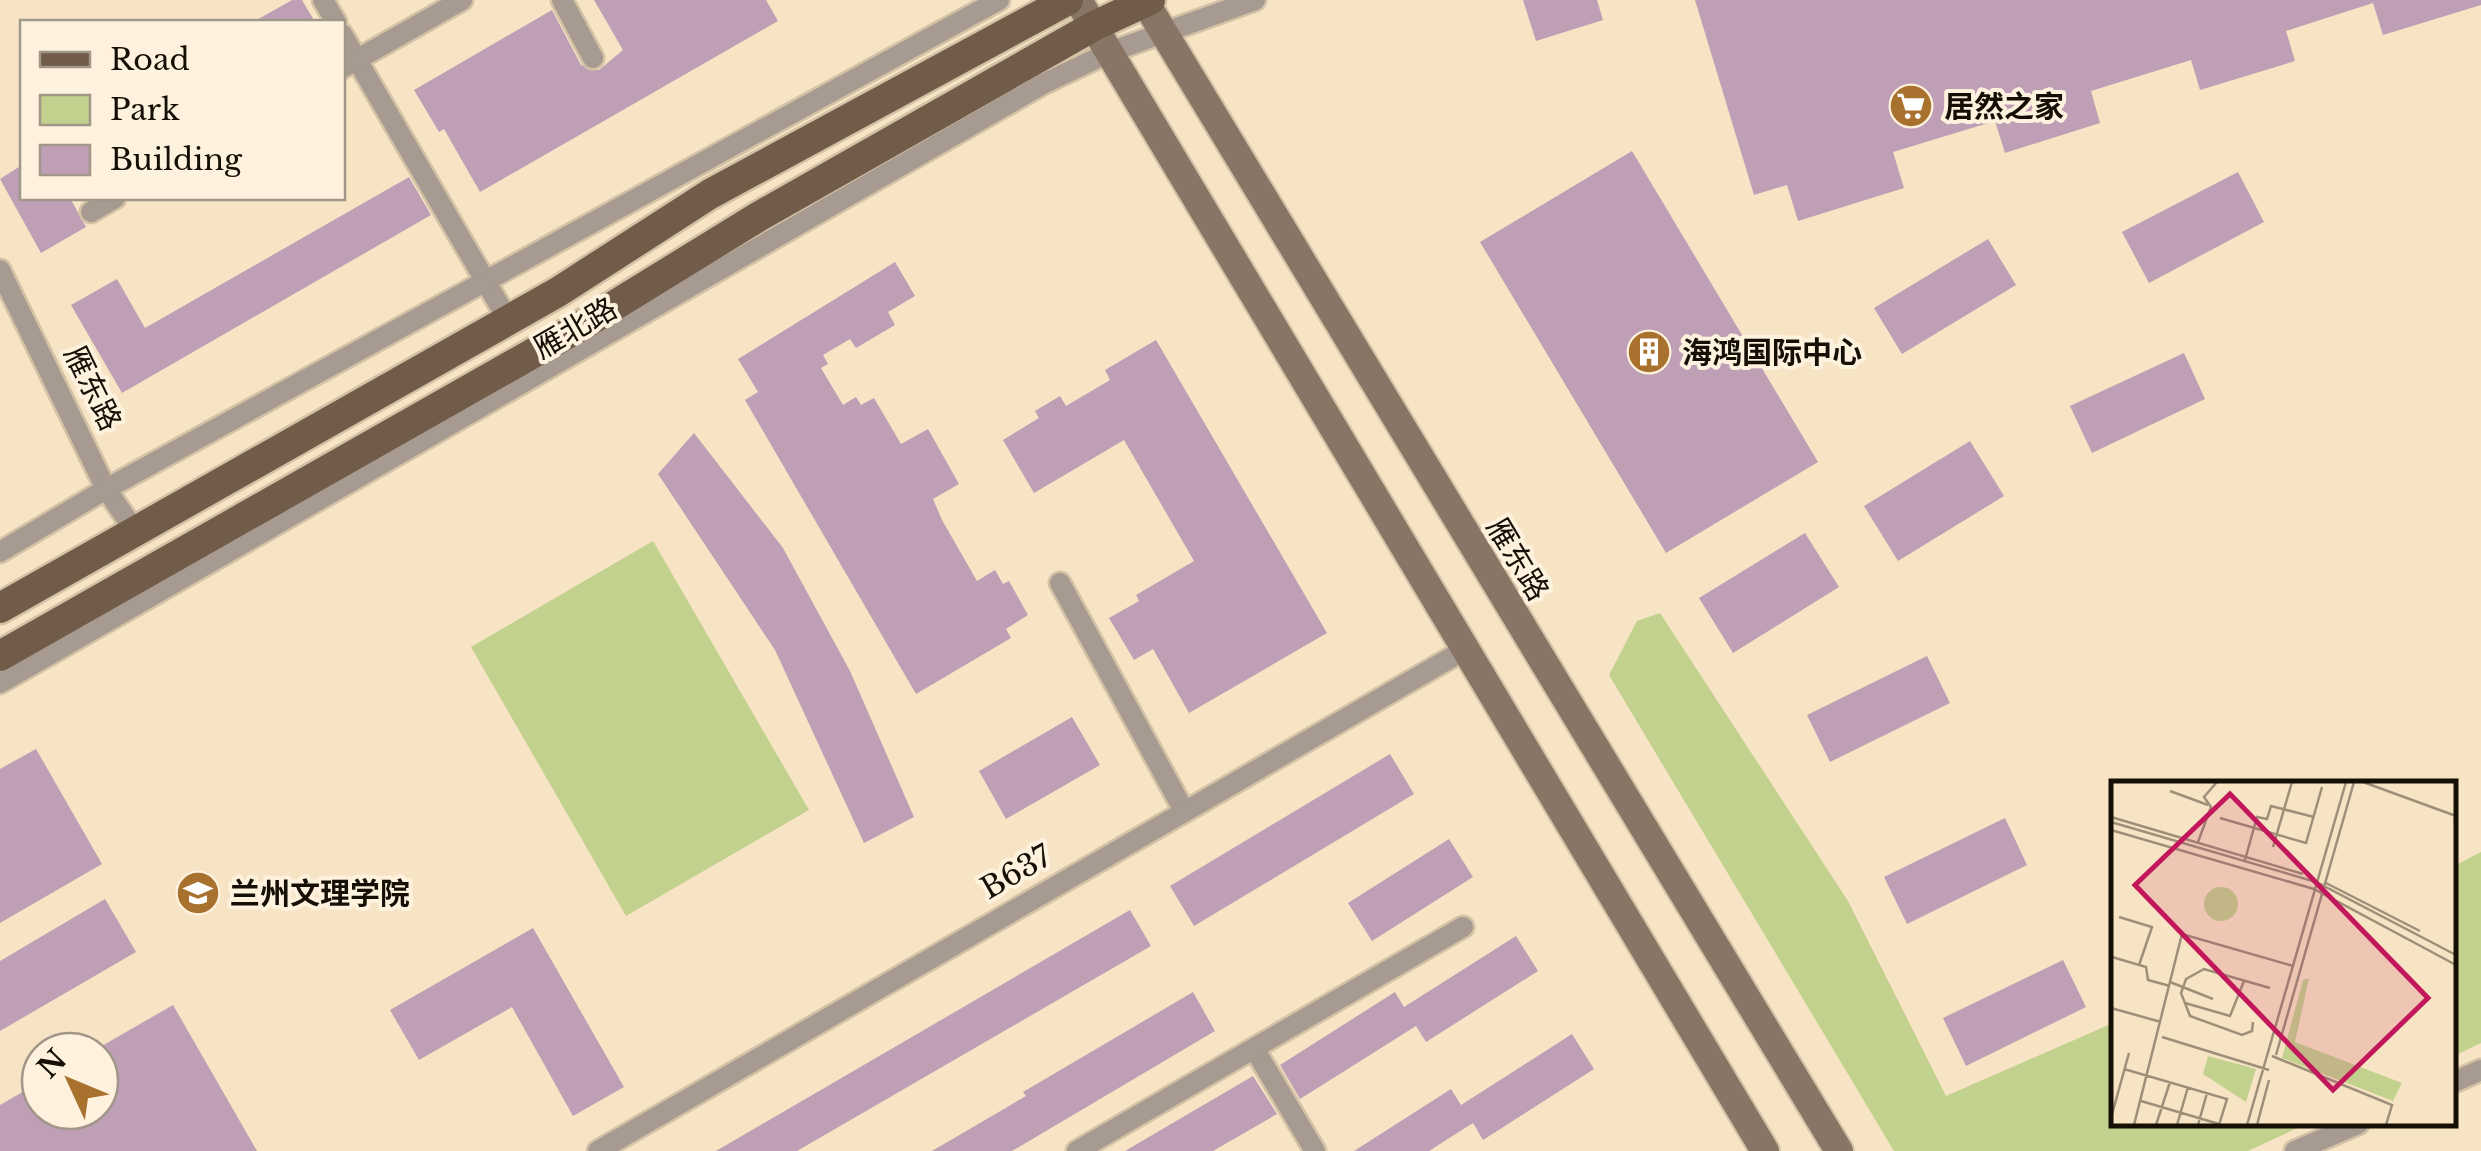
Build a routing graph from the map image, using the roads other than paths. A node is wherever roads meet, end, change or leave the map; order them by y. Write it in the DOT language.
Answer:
graph roads {
  1 [pos="462,0"];
  2 [pos="562,0"];
  3 [pos="999,0"];
  4 [pos="1068,0"];
  5 [pos="1255,0"];
  6 [pos="1146,1"];
  7 [pos="1086,13"];
  8 [pos="1160,33"];
  9 [pos="1110,52"];
  10 [pos="593,58"];
  11 [pos="350,64"];
  12 [pos="112,200"];
  13 [pos="91,212"];
  14 [pos="0,270"];
  15 [pos="486,280"];
  16 [pos="508,320"];
  17 [pos="106,489"];
  18 [pos="135,530"];
  19 [pos="0,552"];
  20 [pos="1060,584"];
  21 [pos="0,608"];
  22 [pos="1466,649"];
  23 [pos="0,656"];
  24 [pos="0,683"];
  25 [pos="1183,809"];
  26 [pos="1462,927"];
  27 [pos="1255,1050"];
  28 [pos="2481,1070"];
  29 [pos="2456,1081"];
  30 [pos="2353,1126"];
  31 [pos="1834,1149"];
  32 [pos="598,1151"];
  33 [pos="1077,1151"];
  34 [pos="1316,1151"];
  35 [pos="1765,1151"];
  36 [pos="2295,1151"];
  1 -- 11 [label="street"];
  2 -- 10 [label="street"];
  3 -- 15 [label="street"];
  4 -- 16 [label="main road, 雁北路"];
  5 -- 8 [label="street"];
  6 -- 7 [label="main road, 雁北路"];
  6 -- 8 [label="main road, 雁东路"];
  7 -- 9 [label="main road"];
  7 -- 23 [label="main road, 雁北路"];
  8 -- 9 [label="street"];
  8 -- 31 [label="main road, 雁东路"];
  9 -- 22 [label="main road"];
  9 -- 24 [label="street"];
  11 -- 15 [label="street"];
  12 -- 13 [label="street"];
  14 -- 17 [label="street, 雁东路"];
  15 -- 16 [label="street"];
  15 -- 17 [label="street"];
  16 -- 18 [label="main road, 雁北路"];
  17 -- 18 [label="street, 雁东路"];
  17 -- 19 [label="street"];
  18 -- 21 [label="main road, 雁北路"];
  20 -- 25 [label="street"];
  22 -- 25 [label="street, B637"];
  22 -- 35 [label="main road"];
  25 -- 32 [label="street, B637"];
  26 -- 27 [label="street"];
  27 -- 33 [label="street"];
  27 -- 34 [label="street"];
  28 -- 29 [label="street"];
  30 -- 36 [label="street"];
}
